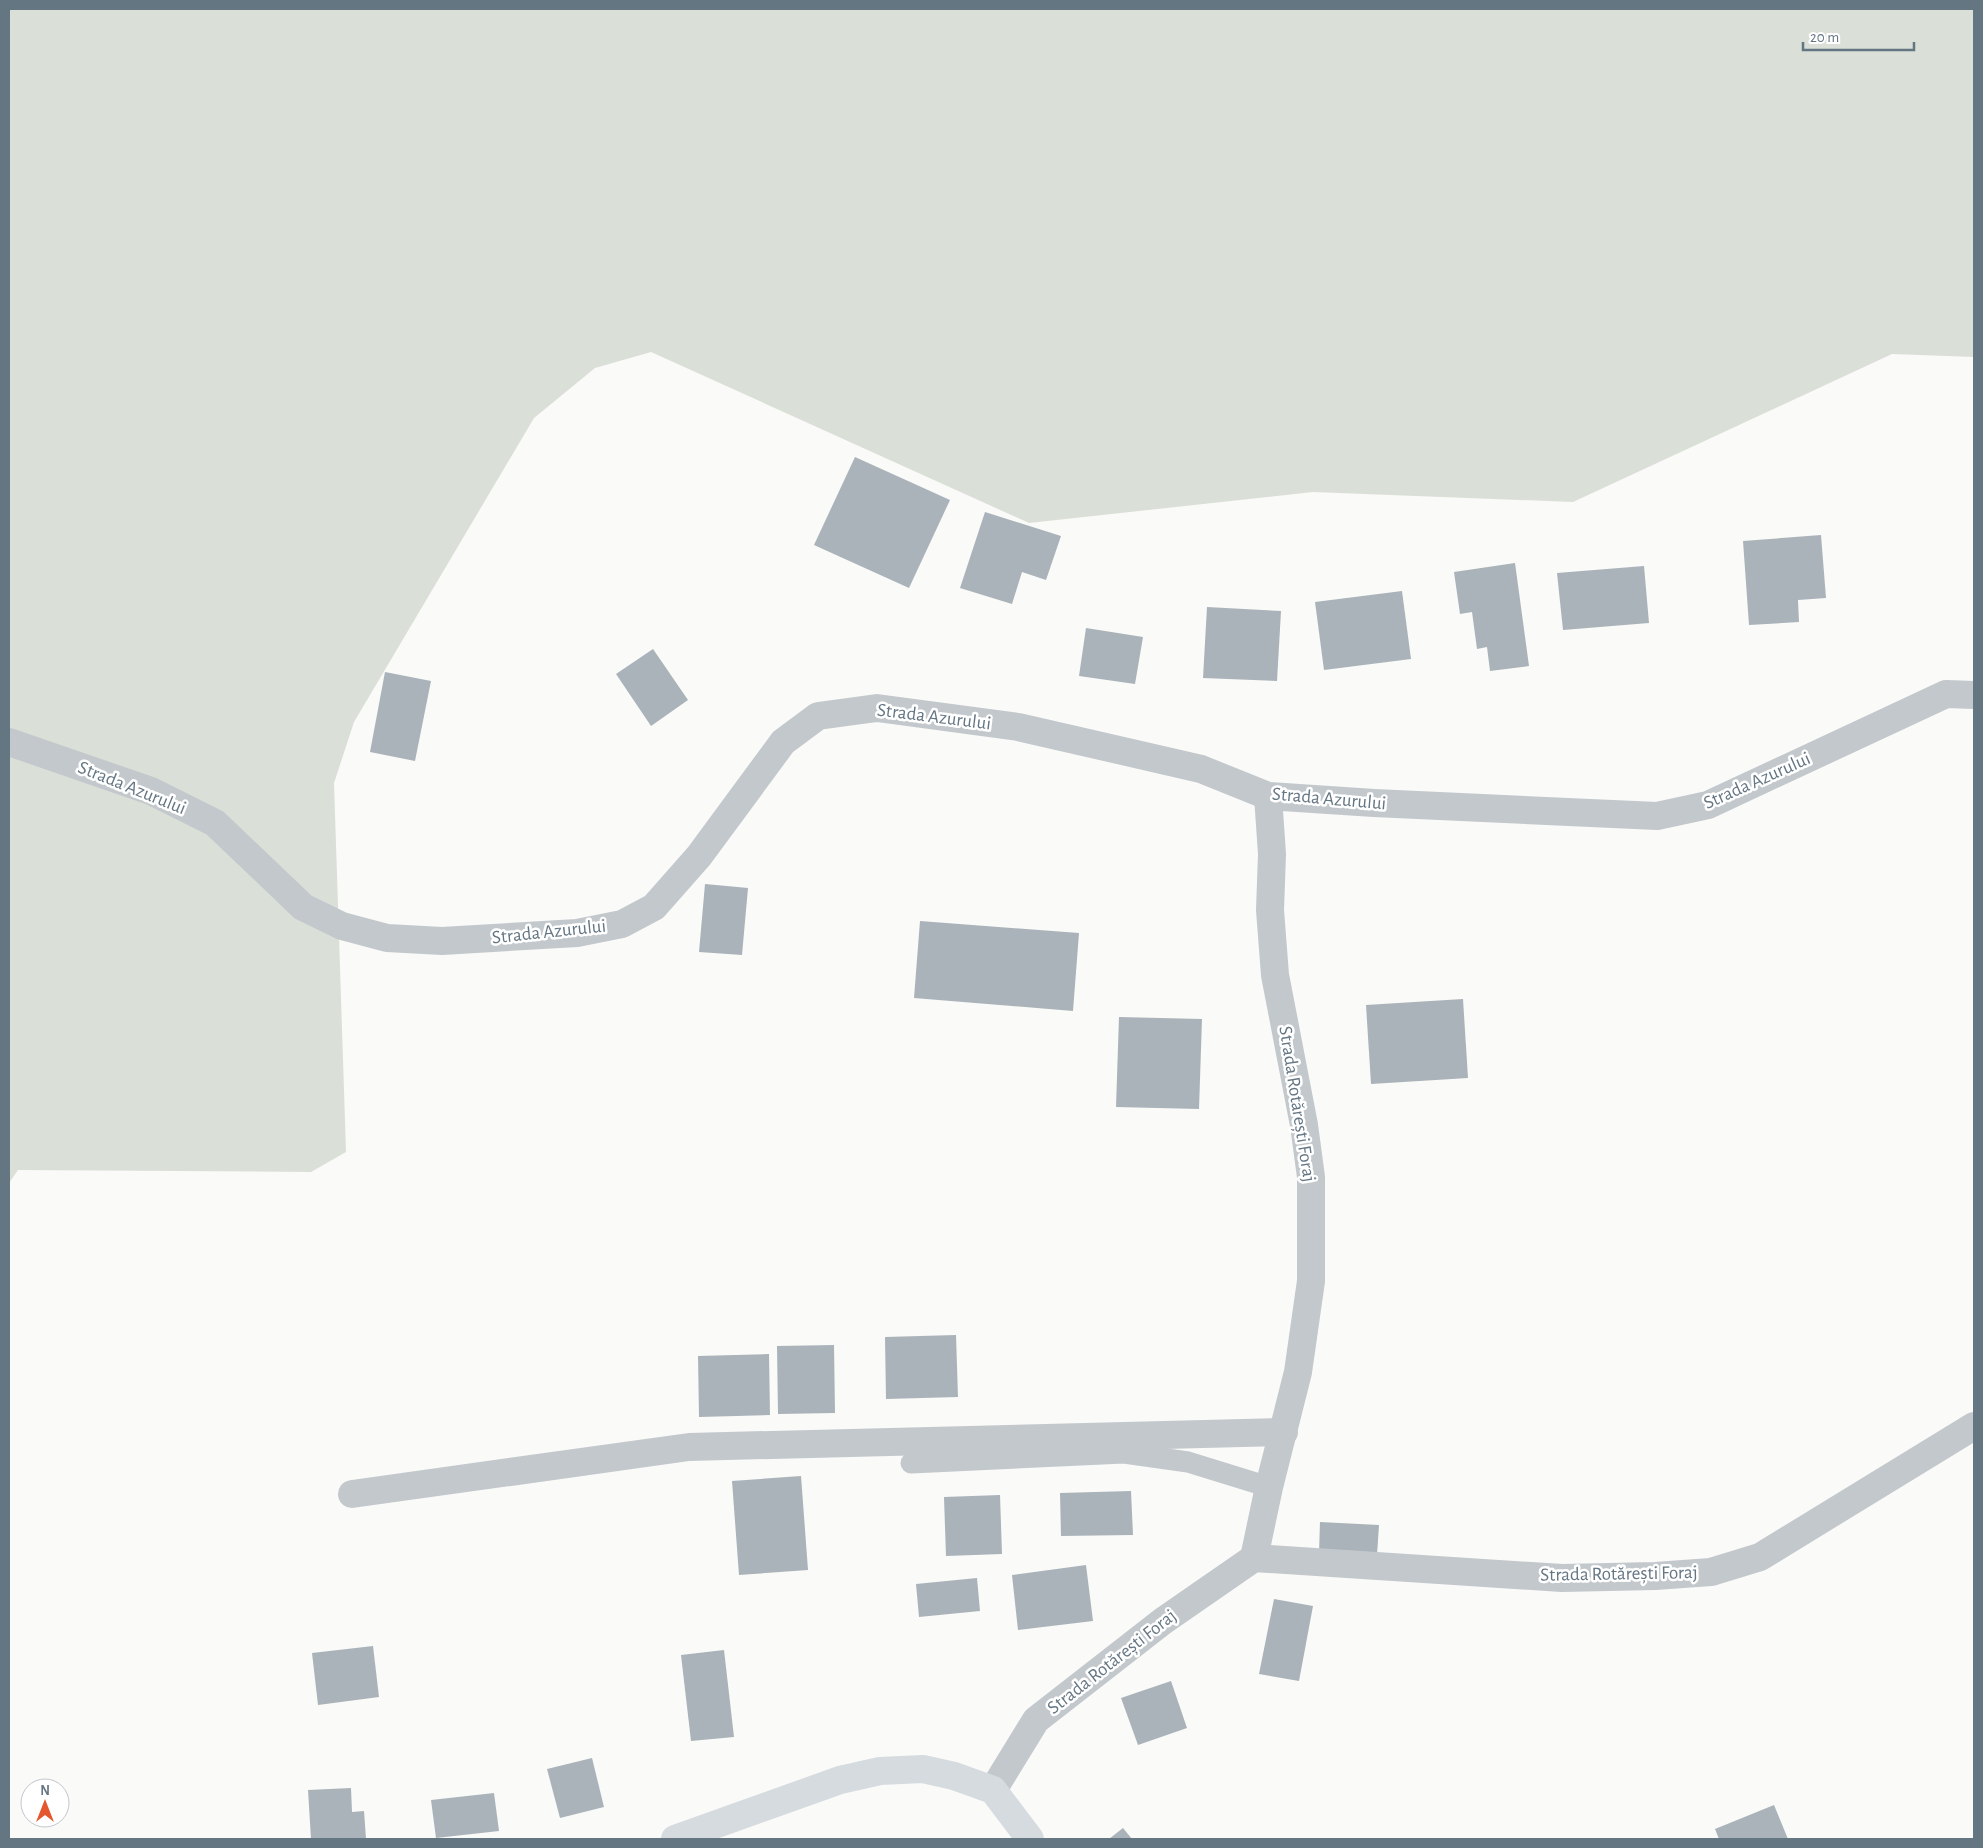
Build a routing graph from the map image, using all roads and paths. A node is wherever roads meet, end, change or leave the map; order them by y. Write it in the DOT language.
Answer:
graph roads {
  1 [pos="1974,695"];
  2 [pos="9,742"];
  3 [pos="1268,796"];
  4 [pos="1974,1426"];
  5 [pos="1284,1432"];
  6 [pos="911,1463"];
  7 [pos="1269,1487"];
  8 [pos="352,1494"];
  9 [pos="1254,1558"];
  10 [pos="993,1790"];
  11 [pos="675,1839"];
  12 [pos="1030,1839"];
  1 -- 3 [label="street, Strada Azurului"];
  2 -- 3 [label="street, Strada Azurului"];
  3 -- 5 [label="street, Strada Rotărești Foraj"];
  4 -- 9 [label="street, Strada Rotărești Foraj"];
  5 -- 7 [label="street, Strada Rotărești Foraj"];
  5 -- 8 [label="street"];
  6 -- 7 [label="lane"];
  7 -- 9 [label="street, Strada Rotărești Foraj"];
  9 -- 10 [label="street, Strada Rotărești Foraj"];
  10 -- 11 [label="street"];
  10 -- 12 [label="street"];
}
